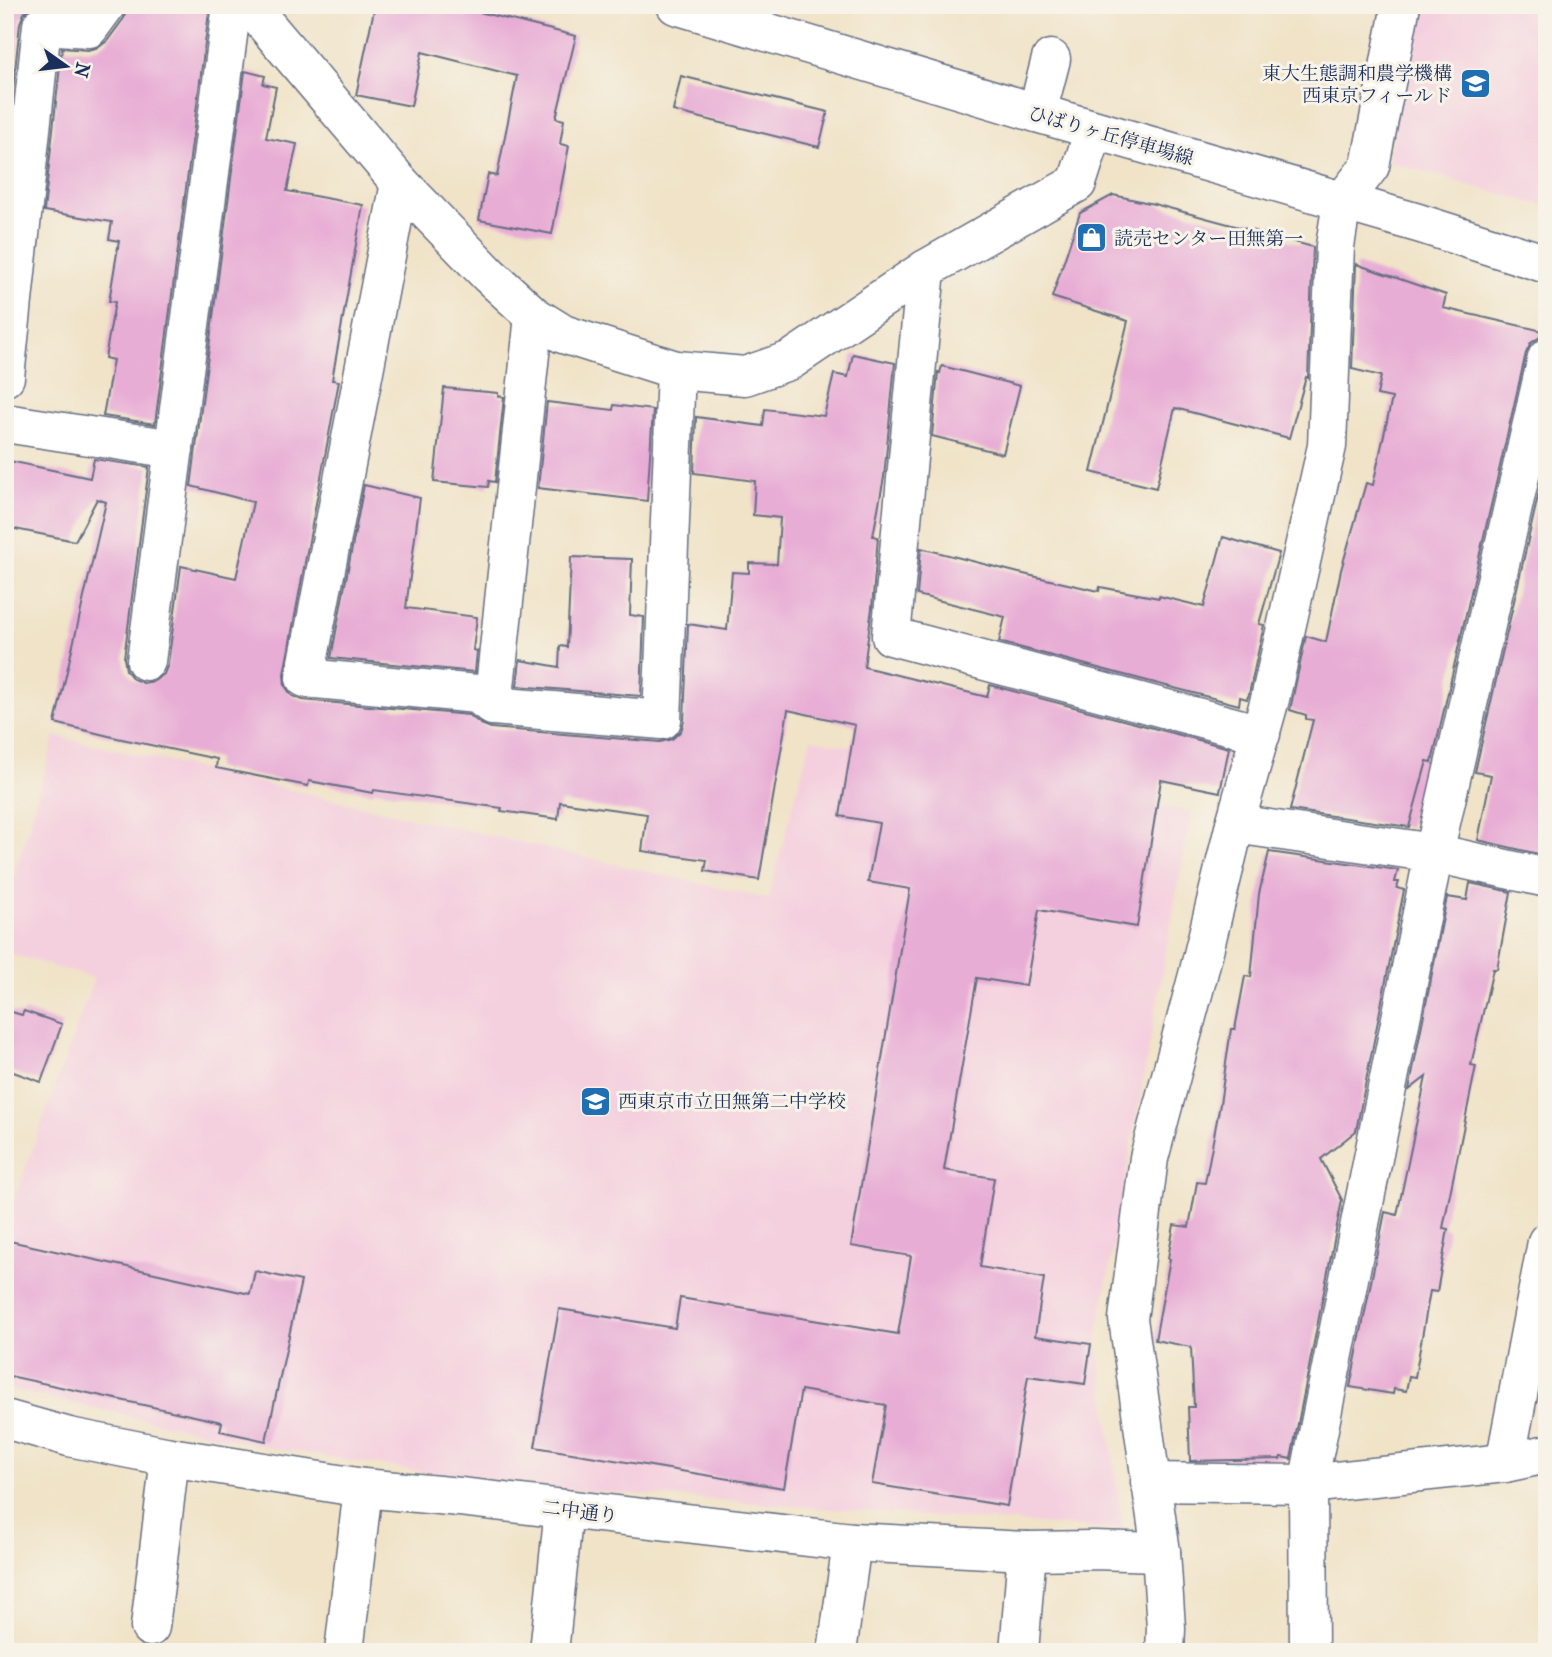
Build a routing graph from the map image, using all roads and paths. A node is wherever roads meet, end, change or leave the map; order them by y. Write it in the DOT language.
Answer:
graph roads {
  1 [pos="106,5"];
  2 [pos="232,5"];
  3 [pos="249,5"];
  4 [pos="676,5"];
  5 [pos="1401,5"];
  6 [pos="1051,59"];
  7 [pos="1037,113"];
  8 [pos="1094,130"];
  9 [pos="400,183"];
  10 [pos="1342,202"];
  11 [pos="1547,264"];
  12 [pos="926,269"];
  13 [pos="534,316"];
  14 [pos="1547,358"];
  15 [pos="676,370"];
  16 [pos="5,377"];
  17 [pos="5,423"];
  18 [pos="174,449"];
  19 [pos="146,661"];
  20 [pos="493,706"];
  21 [pos="1261,734"];
  22 [pos="1235,824"];
  23 [pos="1434,853"];
  24 [pos="1547,878"];
  25 [pos="1547,1241"];
  26 [pos="5,1419"];
  27 [pos="1547,1454"];
  28 [pos="170,1457"];
  29 [pos="1505,1463"];
  30 [pos="1150,1482"];
  31 [pos="1308,1484"];
  32 [pos="363,1488"];
  33 [pos="564,1509"];
  34 [pos="852,1542"];
  35 [pos="1027,1551"];
  36 [pos="1161,1552"];
  37 [pos="150,1627"];
  38 [pos="344,1652"];
  39 [pos="549,1652"];
  40 [pos="837,1652"];
  41 [pos="1018,1652"];
  42 [pos="1165,1652"];
  43 [pos="1309,1652"];
  1 -- 16 [label="street"];
  2 -- 18 [label="street"];
  3 -- 9 [label="street"];
  4 -- 7 [label="street, ひばりヶ丘停車場線"];
  5 -- 10 [label="street"];
  6 -- 7 [label="street"];
  7 -- 8 [label="street, ひばりヶ丘停車場線"];
  8 -- 10 [label="street, ひばりヶ丘停車場線"];
  8 -- 12 [label="street"];
  9 -- 13 [label="street"];
  9 -- 20 [label="street"];
  10 -- 11 [label="street, ひばりヶ丘停車場線"];
  10 -- 21 [label="street"];
  12 -- 15 [label="street"];
  12 -- 21 [label="street"];
  13 -- 15 [label="street"];
  13 -- 20 [label="street"];
  14 -- 23 [label="street"];
  15 -- 20 [label="street"];
  17 -- 18 [label="street"];
  18 -- 19 [label="street"];
  21 -- 22 [label="street"];
  22 -- 23 [label="street"];
  22 -- 30 [label="street"];
  23 -- 24 [label="street"];
  23 -- 31 [label="street"];
  25 -- 29 [label="street"];
  26 -- 28 [label="street, 二中通り"];
  27 -- 29 [label="street"];
  28 -- 32 [label="street, 二中通り"];
  28 -- 37 [label="street"];
  29 -- 31 [label="street"];
  30 -- 31 [label="street"];
  30 -- 36 [label="street"];
  31 -- 43 [label="street"];
  32 -- 33 [label="street, 二中通り"];
  32 -- 38 [label="street"];
  33 -- 34 [label="street, 二中通り"];
  33 -- 39 [label="street"];
  34 -- 35 [label="street, 二中通り"];
  34 -- 40 [label="street"];
  35 -- 36 [label="street, 二中通り"];
  35 -- 41 [label="street"];
  36 -- 42 [label="street"];
}
